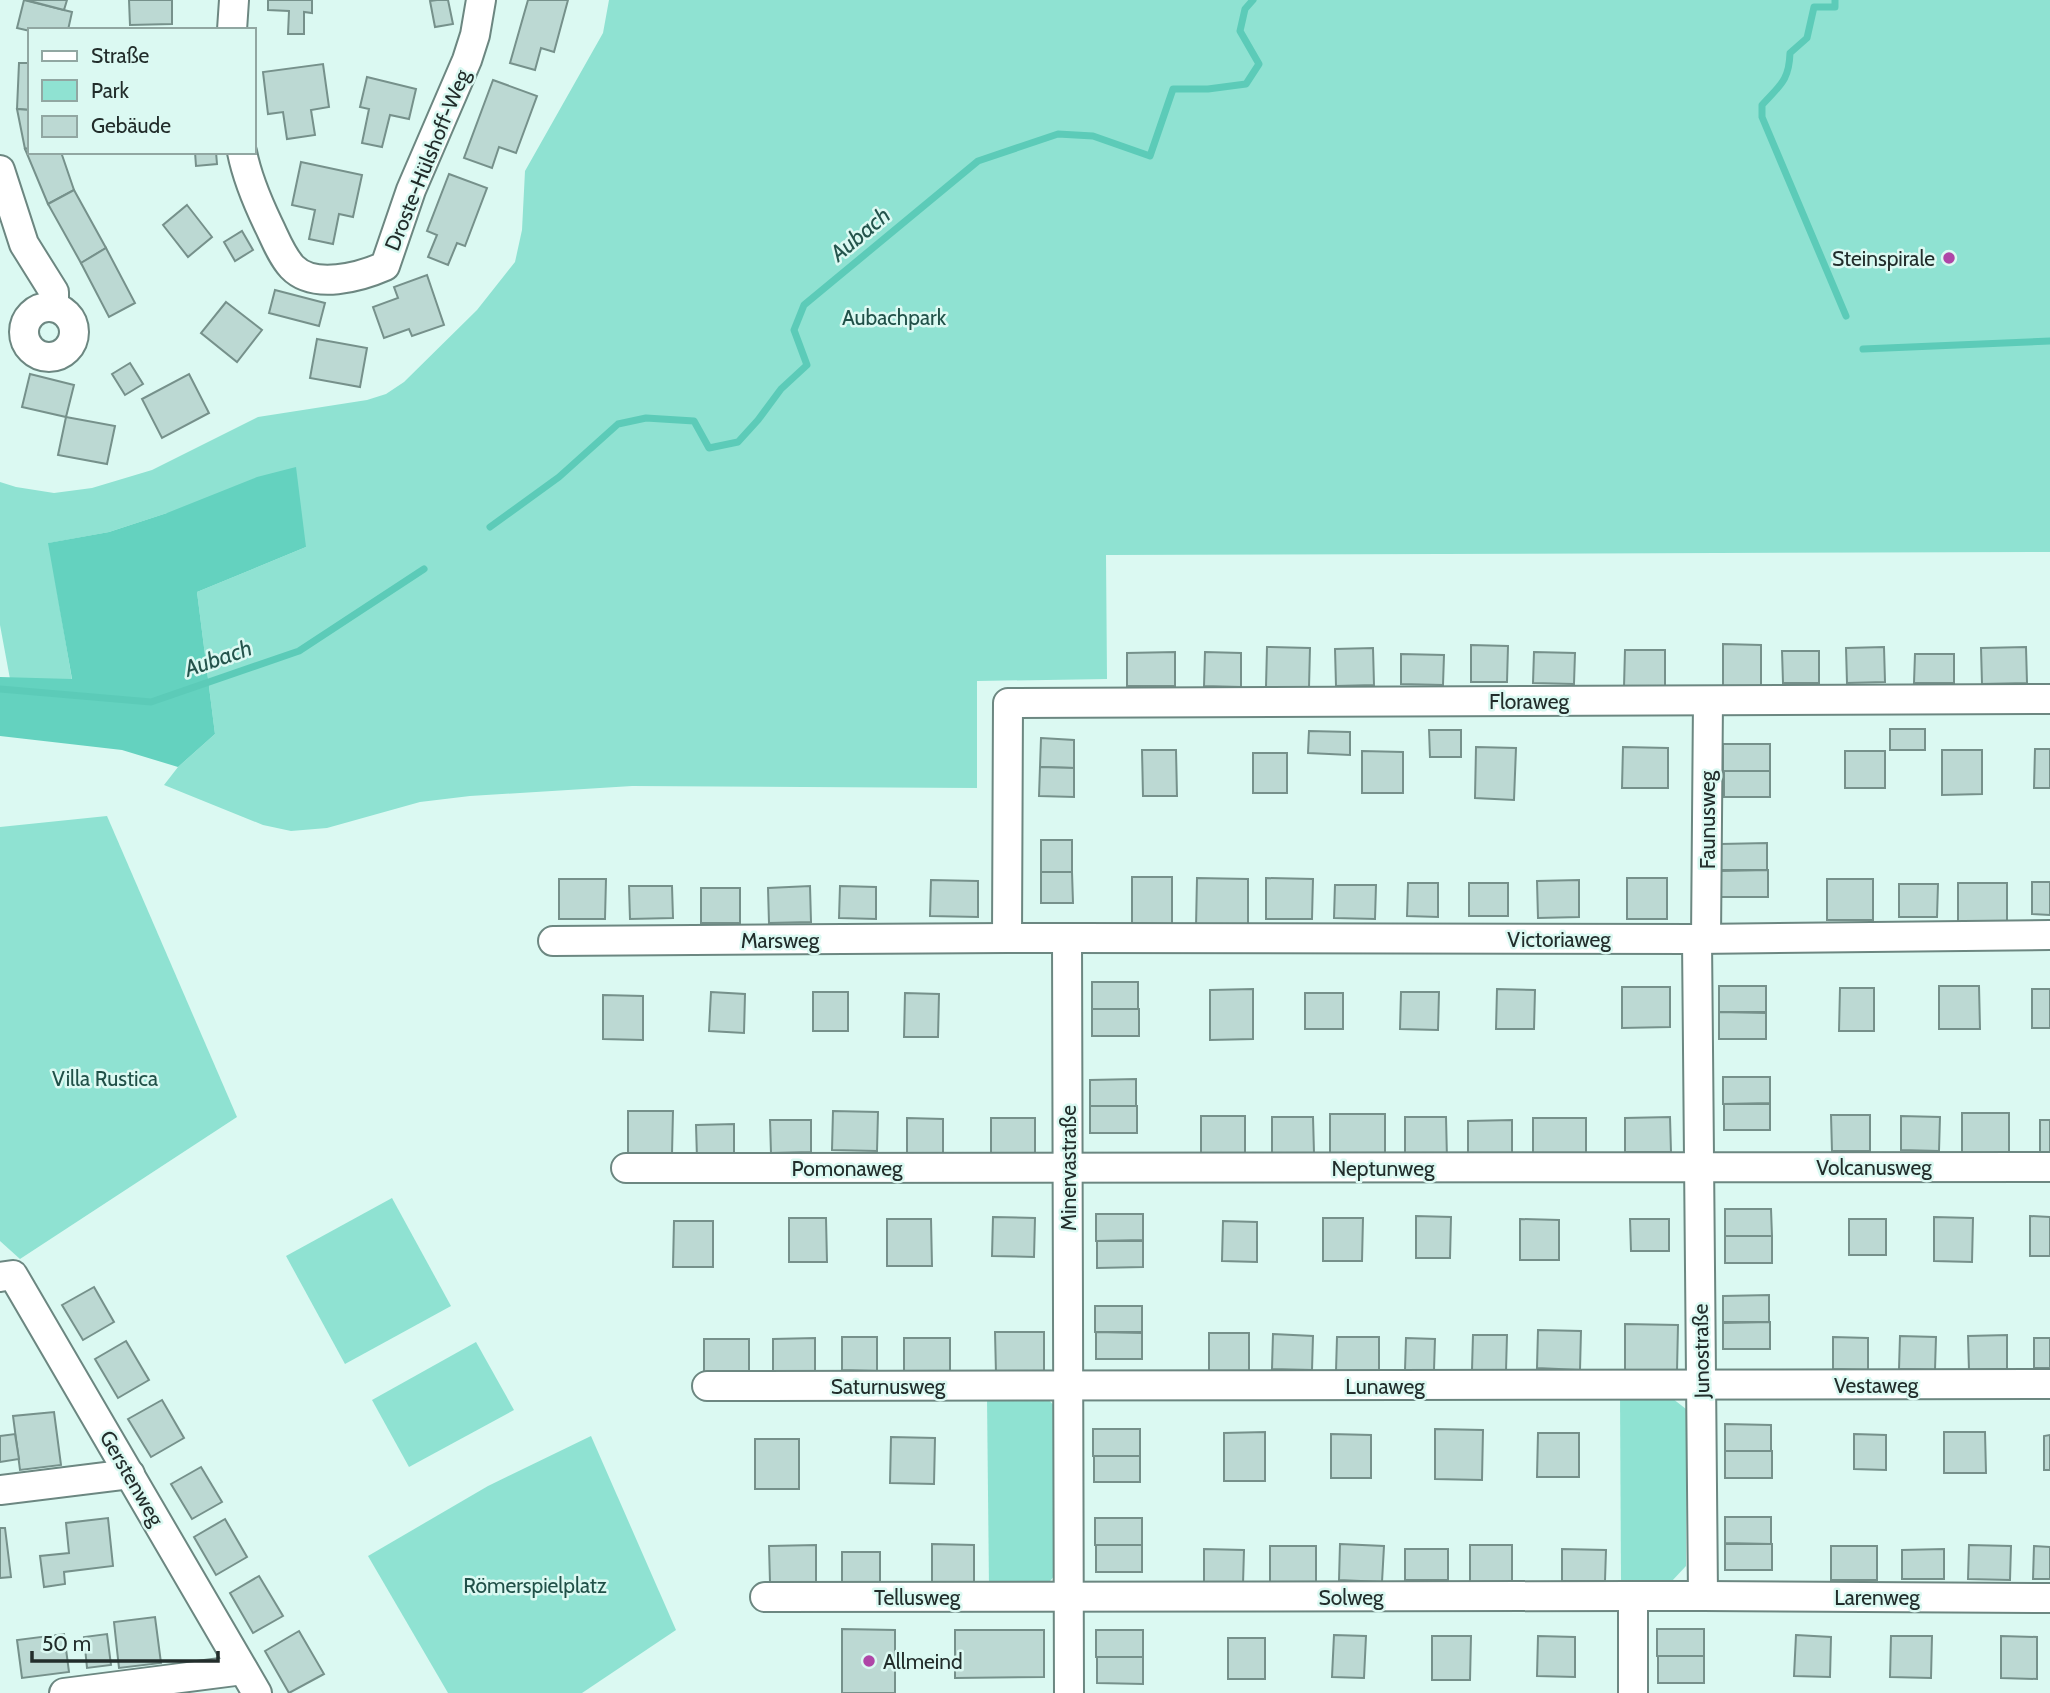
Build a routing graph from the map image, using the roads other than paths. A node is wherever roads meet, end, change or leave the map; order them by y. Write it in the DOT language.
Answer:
graph roads {
  1 [pos="234,0"];
  2 [pos="481,0"];
  3 [pos="232,28"];
  4 [pos="244,154"];
  5 [pos="0,170"];
  6 [pos="54,307"];
  7 [pos="2050,699"];
  8 [pos="1708,701"];
  9 [pos="2050,935"];
  10 [pos="1007,938"];
  11 [pos="1067,939"];
  12 [pos="1701,939"];
  13 [pos="554,941"];
  14 [pos="1068,1167"];
  15 [pos="2050,1167"];
  16 [pos="626,1168"];
  17 [pos="1698,1168"];
  18 [pos="0,1277"];
  19 [pos="2050,1384"];
  20 [pos="706,1386"];
  21 [pos="1069,1386"];
  22 [pos="1702,1386"];
  23 [pos="130,1474"];
  24 [pos="0,1490"];
  25 [pos="1633,1596"];
  26 [pos="1703,1596"];
  27 [pos="765,1597"];
  28 [pos="1069,1597"];
  29 [pos="2050,1598"];
  30 [pos="250,1681"];
  31 [pos="64,1693"];
  32 [pos="1069,1693"];
  33 [pos="1633,1693"];
  1 -- 3 [label="street"];
  2 -- 4 [label="street, Droste-Hülshoff-Weg"];
  5 -- 6 [label="street"];
  7 -- 8 [label="street, Floraweg"];
  8 -- 10 [label="street, Floraweg"];
  8 -- 12 [label="street, Faunusweg"];
  9 -- 12 [label="street, Victoriaweg"];
  10 -- 11 [label="street"];
  10 -- 13 [label="street, Marsweg"];
  11 -- 12 [label="street, Victoriaweg"];
  11 -- 14 [label="street, Minervastraße"];
  12 -- 17 [label="street, Junostraße"];
  14 -- 16 [label="street, Pomonaweg"];
  14 -- 17 [label="street, Neptunweg"];
  14 -- 21 [label="street, Minervastraße"];
  15 -- 17 [label="street, Volcanusweg"];
  17 -- 22 [label="street, Junostraße"];
  18 -- 23 [label="street, Gerstenweg"];
  19 -- 22 [label="street, Vestaweg"];
  20 -- 21 [label="street, Saturnusweg"];
  21 -- 22 [label="street, Lunaweg"];
  21 -- 28 [label="street, Minervastraße"];
  22 -- 26 [label="street, Junostraße"];
  23 -- 24 [label="street"];
  23 -- 30 [label="street, Gerstenweg"];
  25 -- 26 [label="street"];
  25 -- 28 [label="street, Solweg"];
  25 -- 33 [label="street"];
  26 -- 29 [label="street, Larenweg"];
  27 -- 28 [label="street, Tellusweg"];
  28 -- 32 [label="street, Minervastraße"];
  30 -- 31 [label="street"];
}
